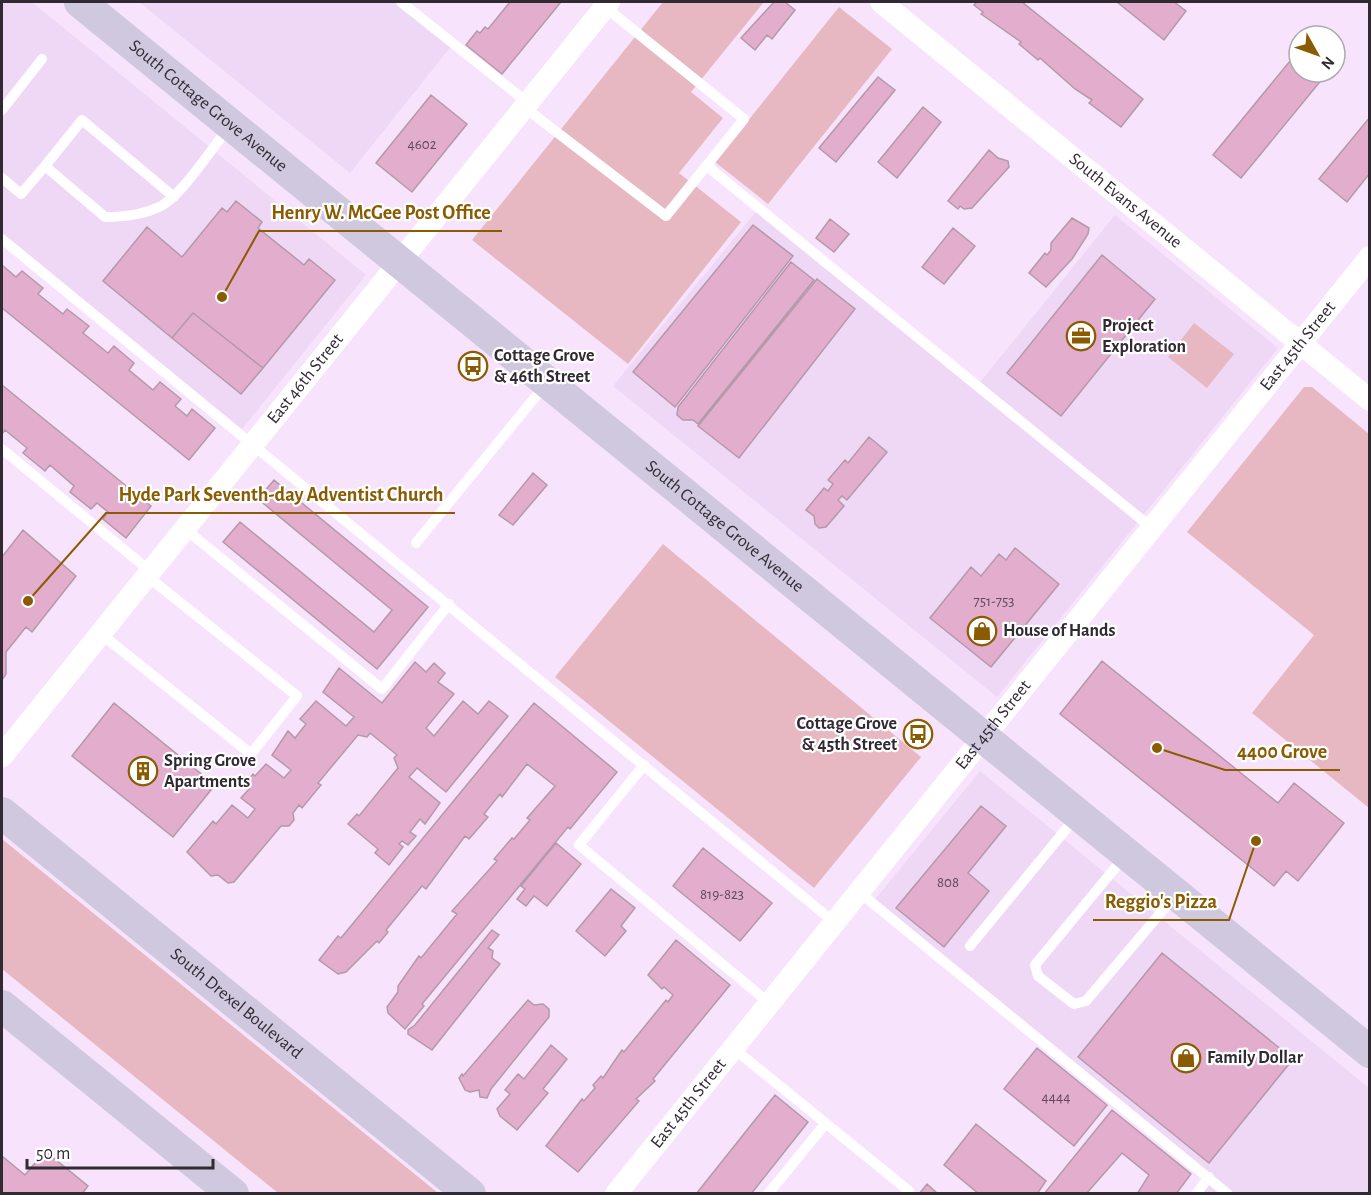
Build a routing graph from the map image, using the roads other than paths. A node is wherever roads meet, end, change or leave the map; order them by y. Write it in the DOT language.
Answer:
graph roads {
  1 [pos="80,2"];
  2 [pos="400,2"];
  3 [pos="881,2"];
  4 [pos="607,4"];
  5 [pos="42,59"];
  6 [pos="526,105"];
  7 [pos="2,110"];
  8 [pos="231,125"];
  9 [pos="45,166"];
  10 [pos="707,166"];
  11 [pos="2,178"];
  12 [pos="174,196"];
  13 [pos="2,240"];
  14 [pos="1370,257"];
  15 [pos="399,262"];
  16 [pos="1300,344"];
  17 [pos="548,382"];
  18 [pos="1370,400"];
  19 [pos="252,444"];
  20 [pos="2,449"];
  21 [pos="1152,528"];
  22 [pos="185,529"];
  23 [pos="416,543"];
  24 [pos="149,573"];
  25 [pos="448,604"];
  26 [pos="100,633"];
  27 [pos="983,737"];
  28 [pos="2,756"];
  29 [pos="644,765"];
  30 [pos="2,813"];
  31 [pos="1078,815"];
  32 [pos="1127,854"];
  33 [pos="859,892"];
  34 [pos="1176,894"];
  35 [pos="834,922"];
  36 [pos="970,946"];
  37 [pos="769,1003"];
  38 [pos="2,1005"];
  39 [pos="734,1048"];
  40 [pos="1370,1052"];
  41 [pos="826,1123"];
  42 [pos="1209,1178"];
  43 [pos="233,1194"];
  44 [pos="470,1194"];
  45 [pos="616,1194"];
  46 [pos="768,1194"];
  47 [pos="907,1194"];
  48 [pos="1196,1194"];
  49 [pos="1228,1194"];
  1 -- 8 [label="main road, South Cottage Grove Avenue"];
  2 -- 6 [label="lane"];
  3 -- 16 [label="street, South Evans Avenue"];
  4 -- 6 [label="street, East 46th Street"];
  4 -- 10 [label="lane"];
  5 -- 7 [label="lane"];
  6 -- 10 [label="lane"];
  6 -- 15 [label="street, East 46th Street"];
  8 -- 12 [label="lane"];
  8 -- 15 [label="main road, South Cottage Grove Avenue"];
  9 -- 11 [label="lane"];
  9 -- 12 [label="lane"];
  9 -- 12 [label="lane"];
  10 -- 21 [label="lane"];
  13 -- 19 [label="lane"];
  14 -- 16 [label="street, East 45th Street"];
  15 -- 17 [label="main road, South Cottage Grove Avenue"];
  15 -- 19 [label="street, East 46th Street"];
  16 -- 18 [label="street, South Evans Avenue"];
  16 -- 21 [label="street, East 45th Street"];
  17 -- 23 [label="lane"];
  17 -- 27 [label="main road, South Cottage Grove Avenue"];
  19 -- 22 [label="street, East 46th Street"];
  19 -- 25 [label="lane"];
  20 -- 24 [label="lane"];
  21 -- 27 [label="street, East 45th Street"];
  22 -- 24 [label="street, East 46th Street"];
  22 -- 25 [label="lane"];
  24 -- 26 [label="street, East 46th Street"];
  24 -- 26 [label="lane"];
  25 -- 29 [label="lane"];
  26 -- 28 [label="street, East 46th Street"];
  27 -- 31 [label="main road, South Cottage Grove Avenue"];
  27 -- 33 [label="street, East 45th Street"];
  29 -- 35 [label="lane"];
  29 -- 37 [label="lane"];
  30 -- 44 [label="main road, South Drexel Boulevard"];
  31 -- 32 [label="main road, South Cottage Grove Avenue"];
  31 -- 36 [label="lane"];
  32 -- 34 [label="main road, South Cottage Grove Avenue"];
  32 -- 34 [label="lane"];
  33 -- 35 [label="street, East 45th Street"];
  33 -- 42 [label="lane"];
  34 -- 40 [label="main road, South Cottage Grove Avenue"];
  35 -- 37 [label="street, East 45th Street"];
  37 -- 39 [label="street, East 45th Street"];
  38 -- 43 [label="main road"];
  39 -- 41 [label="lane"];
  39 -- 45 [label="street, East 45th Street"];
  41 -- 46 [label="lane"];
  41 -- 47 [label="lane"];
  42 -- 48 [label="lane"];
  42 -- 49 [label="lane"];
}
